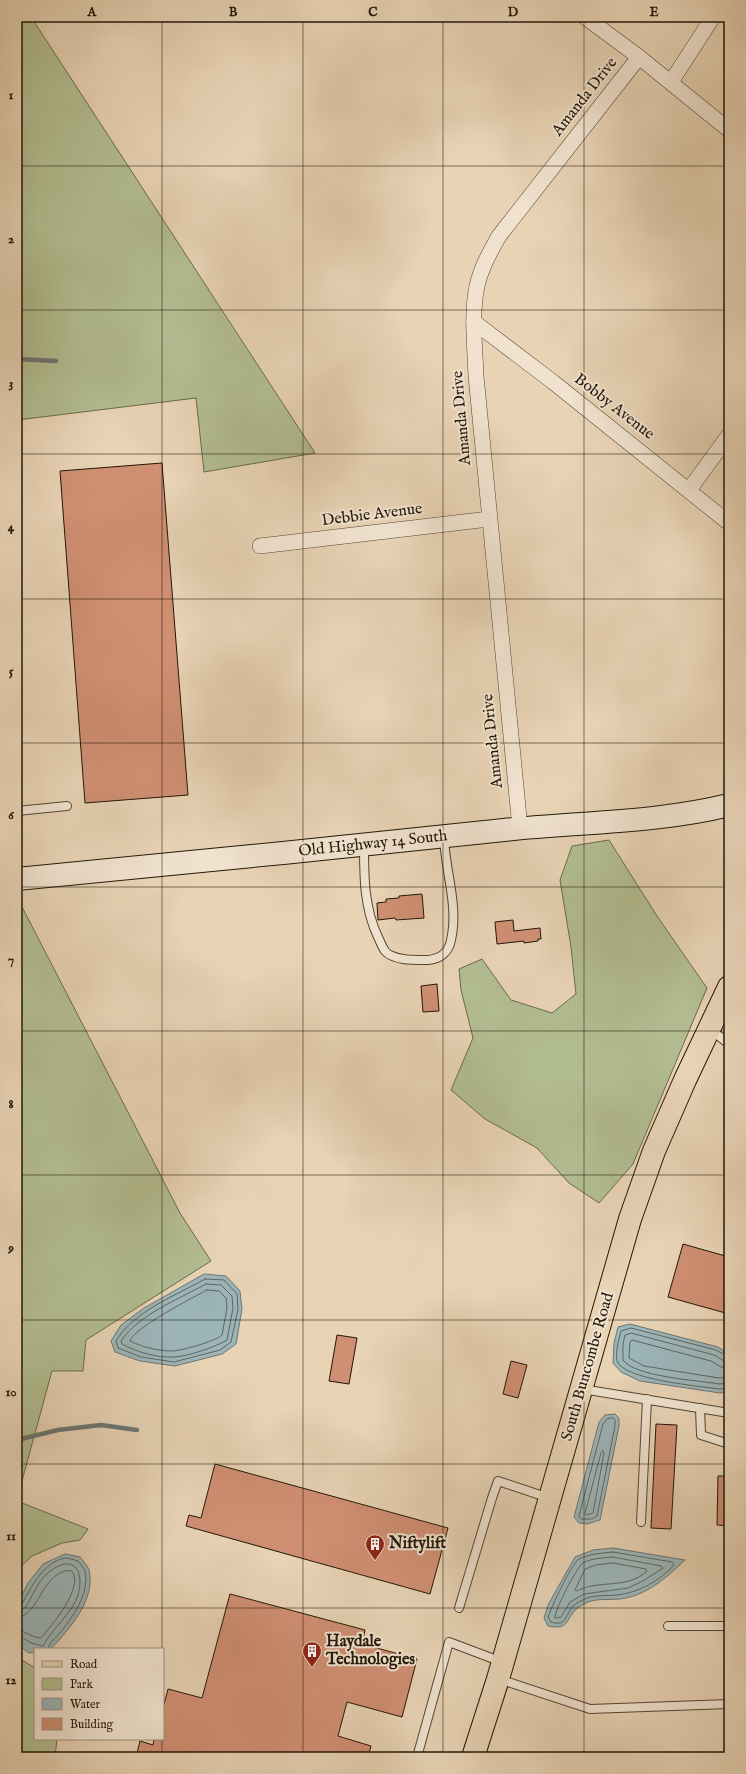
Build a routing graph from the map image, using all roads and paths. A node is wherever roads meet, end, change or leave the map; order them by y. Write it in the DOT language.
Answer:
graph roads {
  1 [pos="585,17"];
  2 [pos="713,17"];
  3 [pos="639,57"];
  4 [pos="671,82"];
  5 [pos="729,130"];
  6 [pos="474,322"];
  7 [pos="729,435"];
  8 [pos="689,490"];
  9 [pos="489,520"];
  10 [pos="729,523"];
  11 [pos="260,546"];
  12 [pos="729,805"];
  13 [pos="67,806"];
  14 [pos="17,811"];
  15 [pos="520,828"];
  16 [pos="444,836"];
  17 [pos="364,845"];
  18 [pos="17,879"];
  19 [pos="729,988"];
  20 [pos="710,1028"];
  21 [pos="729,1044"];
  22 [pos="581,1388"];
  23 [pos="647,1399"];
  24 [pos="700,1408"];
  25 [pos="729,1413"];
  26 [pos="729,1444"];
  27 [pos="550,1498"];
  28 [pos="641,1522"];
  29 [pos="459,1608"];
  30 [pos="668,1626"];
  31 [pos="729,1626"];
  32 [pos="500,1670"];
  33 [pos="729,1704"];
  34 [pos="417,1757"];
  35 [pos="474,1757"];
  1 -- 3 [label="street"];
  2 -- 4 [label="street"];
  3 -- 4 [label="street"];
  3 -- 6 [label="street, Amanda Drive"];
  4 -- 5 [label="street"];
  6 -- 8 [label="street, Bobby Avenue"];
  6 -- 9 [label="street, Amanda Drive"];
  7 -- 8 [label="street"];
  8 -- 10 [label="street, Bobby Avenue"];
  9 -- 11 [label="street, Debbie Avenue"];
  9 -- 15 [label="street, Amanda Drive"];
  12 -- 15 [label="street, Old Highway 14 South"];
  13 -- 14 [label="lane"];
  15 -- 16 [label="street, Old Highway 14 South"];
  16 -- 17 [label="street, Old Highway 14 South"];
  16 -- 17 [label="lane"];
  17 -- 18 [label="street, Old Highway 14 South"];
  19 -- 20 [label="main road, South Buncombe Road"];
  20 -- 21 [label="lane"];
  20 -- 22 [label="main road, South Buncombe Road"];
  22 -- 23 [label="lane"];
  22 -- 27 [label="main road, South Buncombe Road"];
  23 -- 24 [label="lane"];
  23 -- 28 [label="lane"];
  24 -- 25 [label="lane"];
  24 -- 26 [label="lane"];
  27 -- 29 [label="lane"];
  27 -- 32 [label="main road, South Buncombe Road"];
  30 -- 31 [label="lane"];
  32 -- 33 [label="lane"];
  32 -- 34 [label="lane"];
  32 -- 35 [label="main road, South Buncombe Road"];
}
